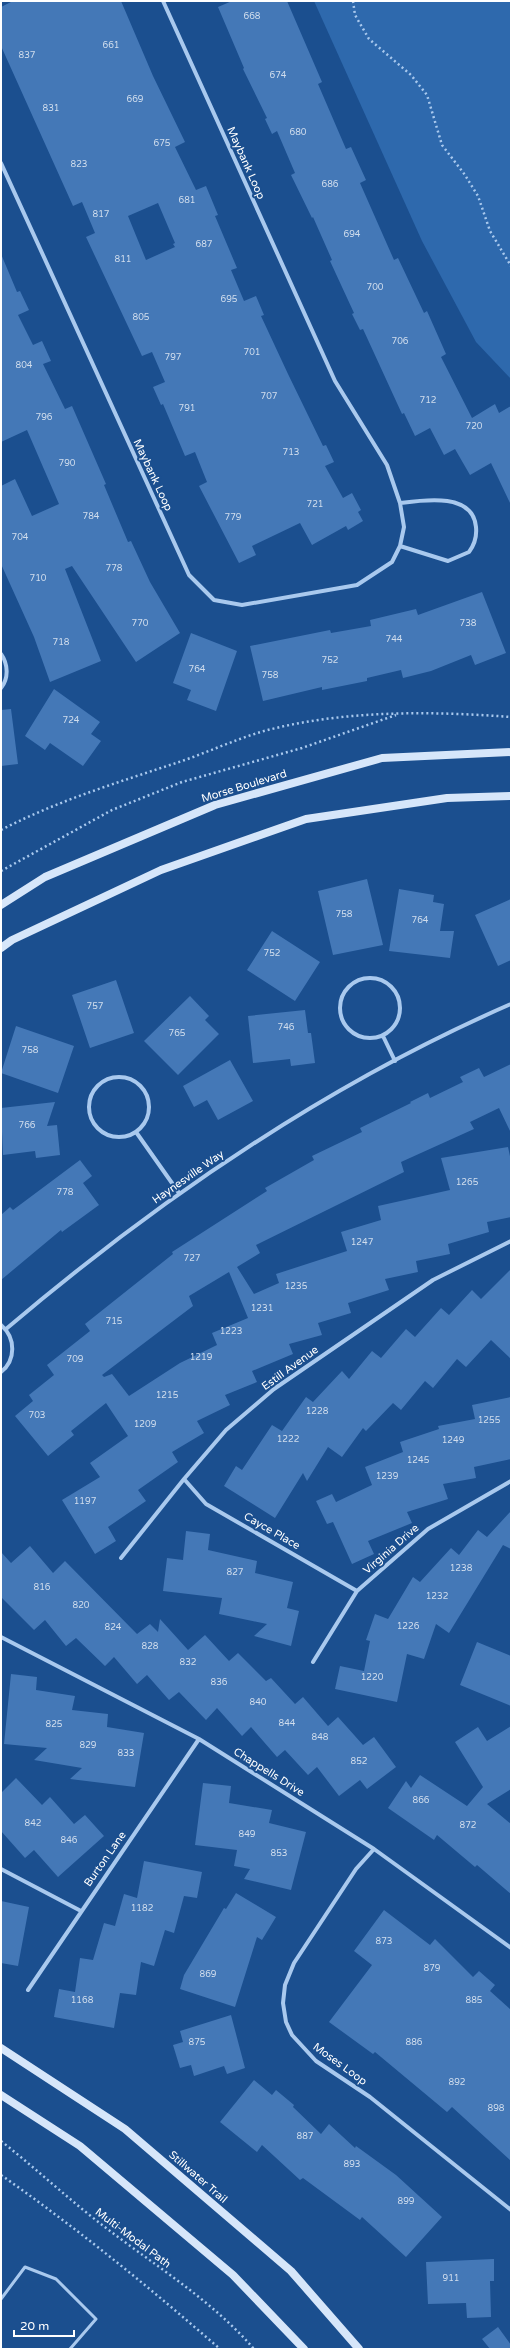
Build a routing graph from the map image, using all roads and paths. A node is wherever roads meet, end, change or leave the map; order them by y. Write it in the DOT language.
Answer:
graph roads {
  1 [pos="162,1"];
  2 [pos="353,1"];
  3 [pos="1,163"];
  4 [pos="511,266"];
  5 [pos="400,503"];
  6 [pos="400,546"];
  7 [pos="1,654"];
  8 [pos="1,688"];
  9 [pos="400,714"];
  10 [pos="511,717"];
  11 [pos="511,752"];
  12 [pos="511,796"];
  13 [pos="1,830"];
  14 [pos="1,871"];
  15 [pos="1,905"];
  16 [pos="1,948"];
  17 [pos="511,1004"];
  18 [pos="383,1036"];
  19 [pos="395,1061"];
  20 [pos="136,1132"];
  21 [pos="179,1193"];
  22 [pos="511,1241"];
  23 [pos="1,1325"];
  24 [pos="6,1329"];
  25 [pos="1,1372"];
  26 [pos="184,1479"];
  27 [pos="511,1481"];
  28 [pos="122,1558"];
  29 [pos="357,1591"];
  30 [pos="1,1637"];
  31 [pos="313,1662"];
  32 [pos="199,1740"];
  33 [pos="374,1849"];
  34 [pos="1,1869"];
  35 [pos="80,1911"];
  36 [pos="511,1948"];
  37 [pos="28,1990"];
  38 [pos="1,2048"];
  39 [pos="1,2095"];
  40 [pos="1,2141"];
  41 [pos="1,2175"];
  42 [pos="511,2210"];
  43 [pos="1,2299"];
  44 [pos="70,2349"];
  45 [pos="220,2349"];
  46 [pos="254,2349"];
  47 [pos="304,2349"];
  48 [pos="358,2349"];
  1 -- 5 [label="street, Maybank Loop"];
  2 -- 4 [label="path"];
  3 -- 6 [label="street, Maybank Loop"];
  5 -- 6 [label="street, Maybank Loop"];
  5 -- 6 [label="street"];
  7 -- 8 [label="street"];
  9 -- 10 [label="path"];
  9 -- 13 [label="path"];
  9 -- 14 [label="path"];
  11 -- 15 [label="main road, Morse Boulevard"];
  12 -- 16 [label="main road"];
  17 -- 19 [label="street, Haynesville Way"];
  18 -- 18 [label="street"];
  18 -- 19 [label="street"];
  19 -- 21 [label="street, Haynesville Way"];
  20 -- 20 [label="street"];
  20 -- 21 [label="street"];
  21 -- 24 [label="street, Haynesville Way"];
  22 -- 26 [label="street, Estill Avenue"];
  23 -- 24 [label="street"];
  24 -- 25 [label="street"];
  26 -- 28 [label="street, Estill Avenue"];
  26 -- 29 [label="street, Cayce Place"];
  27 -- 29 [label="street, Virginia Drive"];
  29 -- 31 [label="street, Virginia Drive"];
  30 -- 32 [label="street, Chappells Drive"];
  32 -- 33 [label="street, Chappells Drive"];
  32 -- 35 [label="street, Burton Lane"];
  33 -- 36 [label="street, Chappells Drive"];
  33 -- 42 [label="street, Moses Loop"];
  34 -- 35 [label="street"];
  35 -- 37 [label="street, Burton Lane"];
  38 -- 48 [label="main road, Stillwater Trail"];
  39 -- 47 [label="main road"];
  40 -- 46 [label="path, Multi-Modal Path"];
  41 -- 45 [label="path"];
  43 -- 44 [label="lane"];
}
